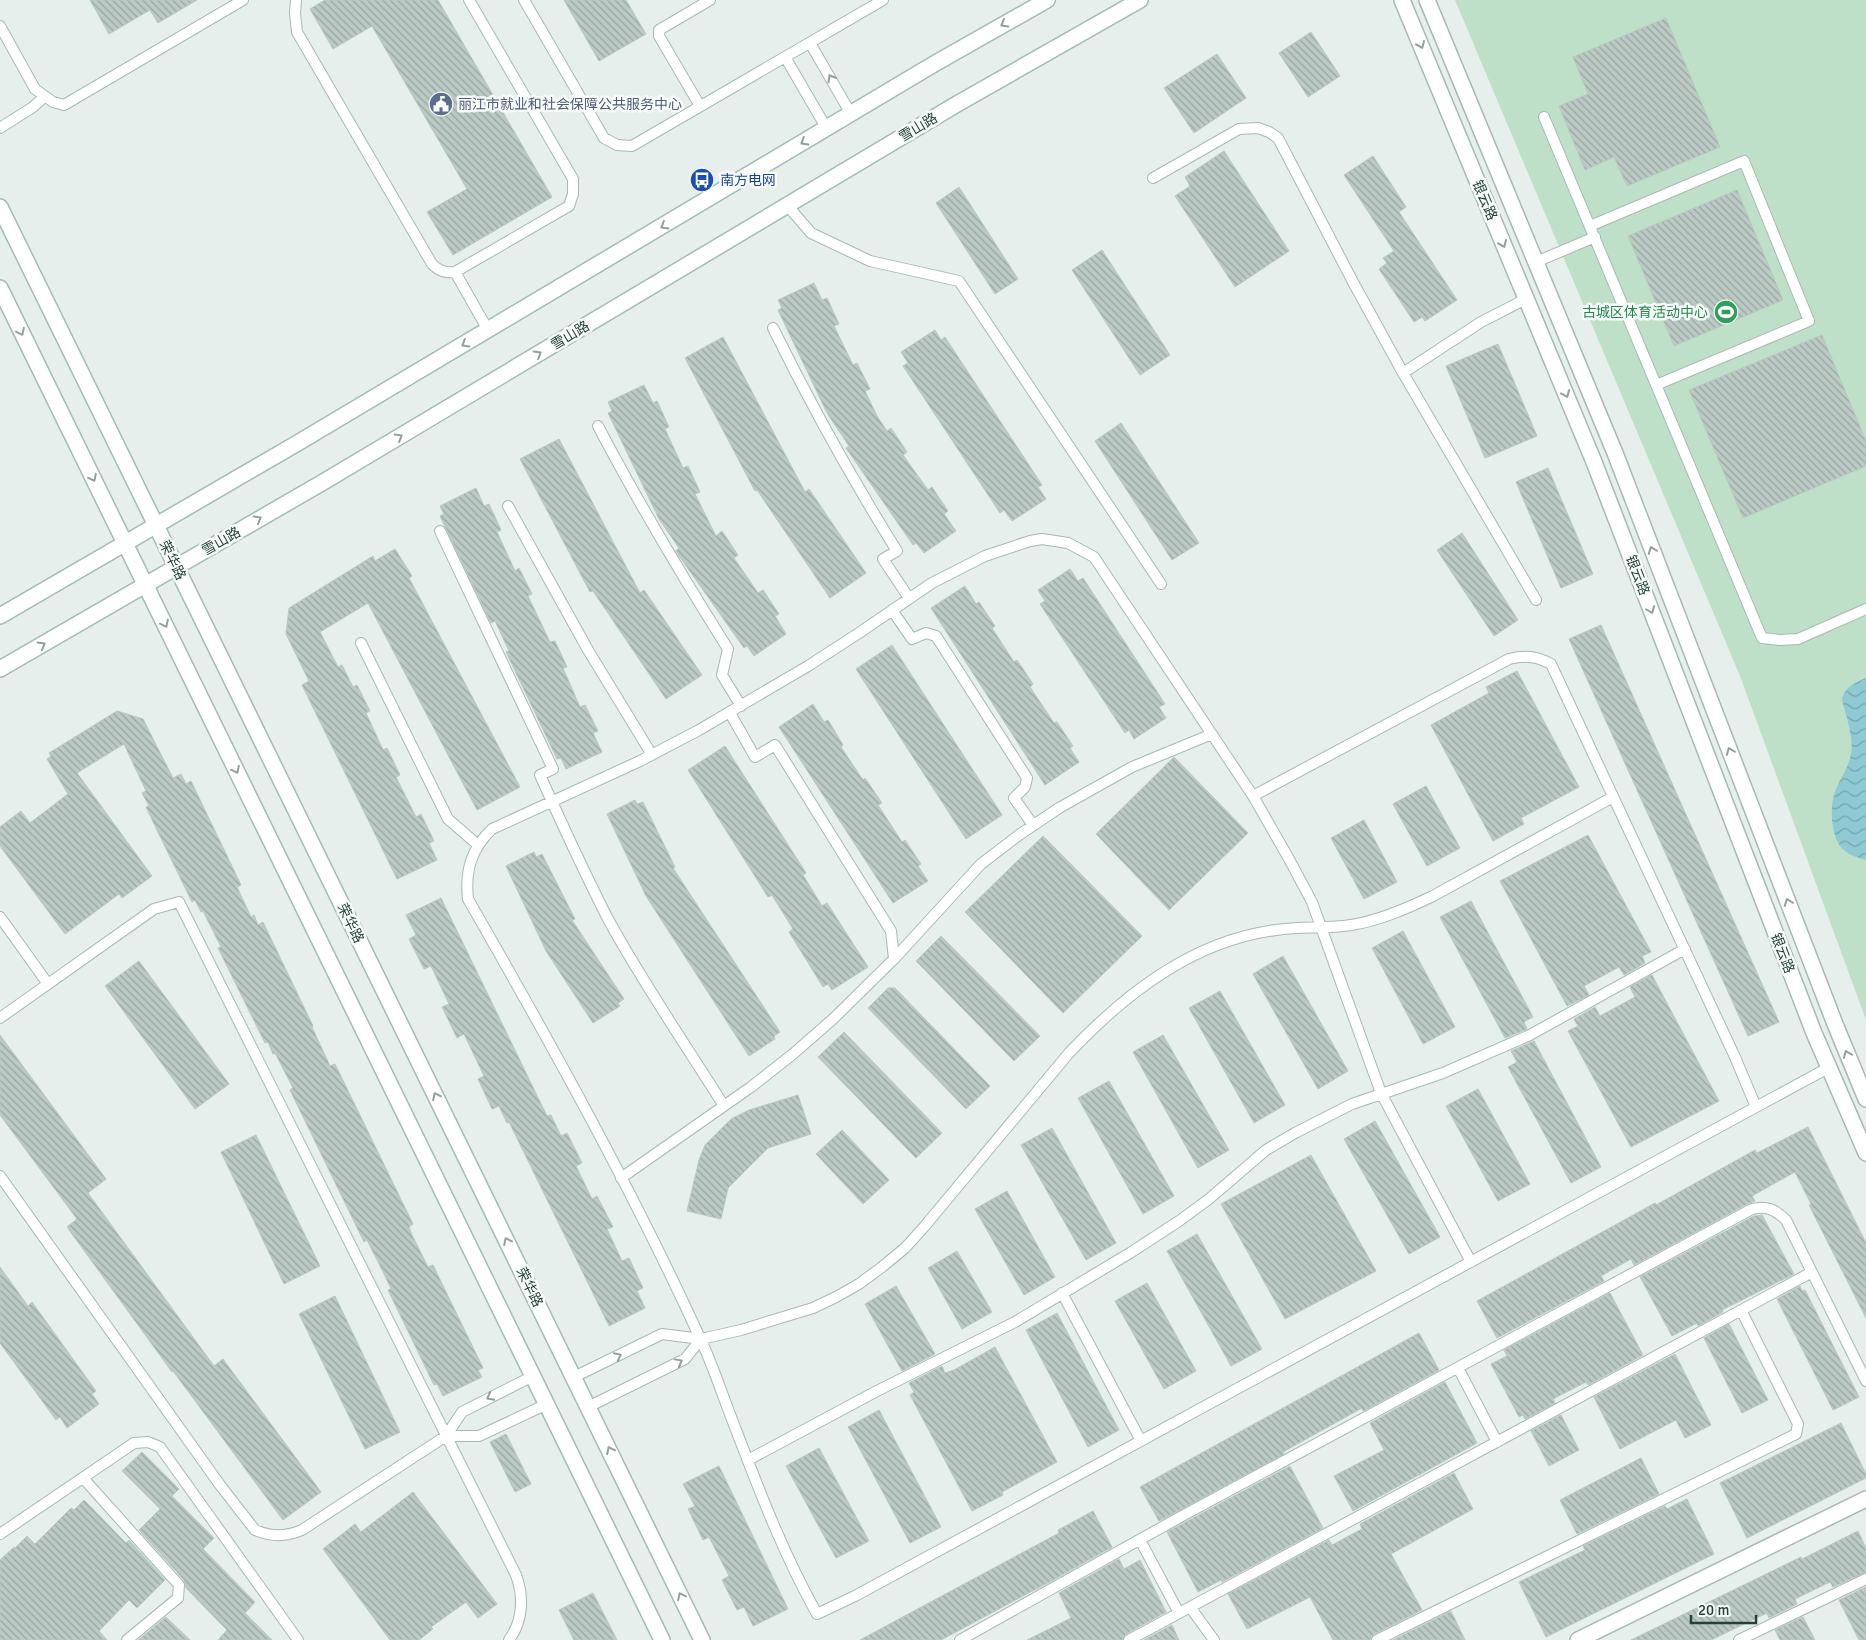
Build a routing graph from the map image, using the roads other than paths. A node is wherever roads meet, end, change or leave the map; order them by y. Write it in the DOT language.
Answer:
graph roads {
  1 [pos="243,0"];
  2 [pos="296,0"];
  3 [pos="469,0"];
  4 [pos="524,0"];
  5 [pos="710,0"];
  6 [pos="883,0"];
  7 [pos="1046,0"];
  8 [pos="1140,0"];
  9 [pos="1402,0"];
  10 [pos="1427,0"];
  11 [pos="0,26"];
  12 [pos="810,43"];
  13 [pos="785,57"];
  14 [pos="44,97"];
  15 [pos="700,106"];
  16 [pos="851,114"];
  17 [pos="1544,117"];
  18 [pos="0,128"];
  19 [pos="827,129"];
  20 [pos="1153,178"];
  21 [pos="787,205"];
  22 [pos="0,207"];
  23 [pos="1590,226"];
  24 [pos="1594,238"];
  25 [pos="1536,262"];
  26 [pos="454,272"];
  27 [pos="0,288"];
  28 [pos="1526,299"];
  29 [pos="774,328"];
  30 [pos="488,330"];
  31 [pos="1403,374"];
  32 [pos="1656,385"];
  33 [pos="598,426"];
  34 [pos="508,506"];
  35 [pos="156,526"];
  36 [pos="440,530"];
  37 [pos="125,543"];
  38 [pos="176,567"];
  39 [pos="145,584"];
  40 [pos="1161,584"];
  41 [pos="909,598"];
  42 [pos="1536,600"];
  43 [pos="1866,609"];
  44 [pos="892,610"];
  45 [pos="0,616"];
  46 [pos="361,643"];
  47 [pos="0,669"];
  48 [pos="740,706"];
  49 [pos="730,713"];
  50 [pos="1212,734"];
  51 [pos="652,755"];
  52 [pos="1253,796"];
  53 [pos="1613,797"];
  54 [pos="552,802"];
  55 [pos="1033,825"];
  56 [pos="478,846"];
  57 [pos="0,917"];
  58 [pos="1321,927"];
  59 [pos="1685,950"];
  60 [pos="894,959"];
  61 [pos="48,984"];
  62 [pos="0,1018"];
  63 [pos="1828,1068"];
  64 [pos="1382,1093"];
  65 [pos="1866,1099"];
  66 [pos="724,1106"];
  67 [pos="1756,1107"];
  68 [pos="1866,1153"];
  69 [pos="0,1176"];
  70 [pos="621,1178"];
  71 [pos="1471,1262"];
  72 [pos="1812,1272"];
  73 [pos="1062,1293"];
  74 [pos="1741,1310"];
  75 [pos="701,1339"];
  76 [pos="1458,1368"];
  77 [pos="533,1376"];
  78 [pos="574,1377"];
  79 [pos="1866,1381"];
  80 [pos="547,1404"];
  81 [pos="588,1407"];
  82 [pos="446,1436"];
  83 [pos="1141,1440"];
  84 [pos="1497,1442"];
  85 [pos="748,1460"];
  86 [pos="83,1478"];
  87 [pos="1866,1498"];
  88 [pos="0,1534"];
  89 [pos="1140,1540"];
  90 [pos="1866,1578"];
  91 [pos="1190,1607"];
  92 [pos="1179,1613"];
  93 [pos="127,1640"];
  94 [pos="298,1640"];
  95 [pos="509,1640"];
  96 [pos="662,1640"];
  97 [pos="702,1640"];
  98 [pos="960,1640"];
  99 [pos="1129,1640"];
  100 [pos="1214,1640"];
  101 [pos="1377,1640"];
  102 [pos="1578,1640"];
  103 [pos="1739,1640"];
  1 -- 14 [label="lane"];
  2 -- 26 [label="lane"];
  3 -- 26 [label="lane"];
  4 -- 15 [label="lane"];
  5 -- 15 [label="lane"];
  6 -- 12 [label="lane"];
  7 -- 16 [label="street, one-way"];
  8 -- 21 [label="street, 雪山路"];
  9 -- 28 [label="street, 银云路, one-way"];
  10 -- 25 [label="street, 银云路"];
  11 -- 14 [label="lane"];
  12 -- 13 [label="lane"];
  16 -- 12 [label="lane, one-way"];
  13 -- 15 [label="lane"];
  13 -- 19 [label="lane"];
  14 -- 18 [label="lane"];
  16 -- 19 [label="street"];
  17 -- 23 [label="lane"];
  19 -- 30 [label="street, one-way"];
  20 -- 31 [label="lane"];
  38 -- 21 [label="street, 雪山路, one-way"];
  21 -- 40 [label="lane"];
  22 -- 35 [label="street, 荣华路"];
  23 -- 24 [label="lane"];
  23 -- 32 [label="lane"];
  24 -- 25 [label="lane"];
  24 -- 32 [label="lane"];
  65 -- 25 [label="street, 银云路, one-way"];
  26 -- 30 [label="lane"];
  27 -- 37 [label="street, one-way"];
  28 -- 31 [label="lane"];
  28 -- 63 [label="street, 银云路, one-way"];
  29 -- 41 [label="lane"];
  30 -- 35 [label="street, one-way"];
  31 -- 42 [label="lane"];
  32 -- 43 [label="lane"];
  33 -- 48 [label="lane"];
  34 -- 51 [label="lane"];
  35 -- 37 [label="street"];
  35 -- 38 [label="street, 荣华路"];
  36 -- 54 [label="lane"];
  37 -- 39 [label="street"];
  37 -- 45 [label="street"];
  38 -- 39 [label="street, 雪山路"];
  78 -- 38 [label="street, 荣华路, one-way"];
  47 -- 39 [label="street, 雪山路, one-way"];
  39 -- 77 [label="street, one-way"];
  41 -- 44 [label="lane"];
  41 -- 50 [label="lane"];
  44 -- 48 [label="lane"];
  44 -- 55 [label="lane"];
  46 -- 56 [label="lane"];
  48 -- 49 [label="lane"];
  49 -- 51 [label="lane"];
  49 -- 60 [label="lane"];
  50 -- 52 [label="lane"];
  50 -- 55 [label="lane"];
  51 -- 54 [label="lane"];
  52 -- 53 [label="lane"];
  52 -- 58 [label="lane"];
  53 -- 58 [label="lane"];
  53 -- 59 [label="lane"];
  54 -- 56 [label="lane"];
  54 -- 66 [label="lane"];
  55 -- 60 [label="lane"];
  56 -- 70 [label="lane"];
  57 -- 61 [label="lane"];
  58 -- 64 [label="lane"];
  58 -- 75 [label="lane"];
  59 -- 64 [label="lane"];
  59 -- 67 [label="lane"];
  60 -- 66 [label="lane"];
  61 -- 62 [label="lane"];
  61 -- 82 [label="lane"];
  63 -- 67 [label="lane"];
  63 -- 68 [label="street, 银云路"];
  64 -- 71 [label="lane"];
  64 -- 73 [label="lane"];
  66 -- 70 [label="lane"];
  67 -- 71 [label="lane"];
  69 -- 82 [label="lane"];
  70 -- 75 [label="lane"];
  71 -- 83 [label="lane"];
  72 -- 74 [label="lane"];
  72 -- 76 [label="lane"];
  72 -- 79 [label="lane"];
  73 -- 83 [label="lane"];
  73 -- 85 [label="lane"];
  74 -- 84 [label="lane"];
  74 -- 101 [label="lane"];
  78 -- 75 [label="lane, one-way"];
  81 -- 75 [label="lane, one-way"];
  75 -- 85 [label="lane"];
  76 -- 84 [label="lane"];
  76 -- 89 [label="lane"];
  77 -- 80 [label="street"];
  77 -- 82 [label="lane, one-way"];
  78 -- 81 [label="street, 荣华路"];
  80 -- 82 [label="lane"];
  80 -- 96 [label="street"];
  97 -- 81 [label="street, 荣华路, one-way"];
  82 -- 95 [label="lane"];
  83 -- 85 [label="lane"];
  84 -- 91 [label="lane"];
  86 -- 88 [label="lane"];
  86 -- 93 [label="lane"];
  86 -- 94 [label="lane"];
  87 -- 102 [label="street"];
  89 -- 92 [label="lane"];
  89 -- 98 [label="lane"];
  90 -- 103 [label="lane"];
  91 -- 92 [label="lane"];
  91 -- 100 [label="lane"];
  92 -- 99 [label="lane"];
}
